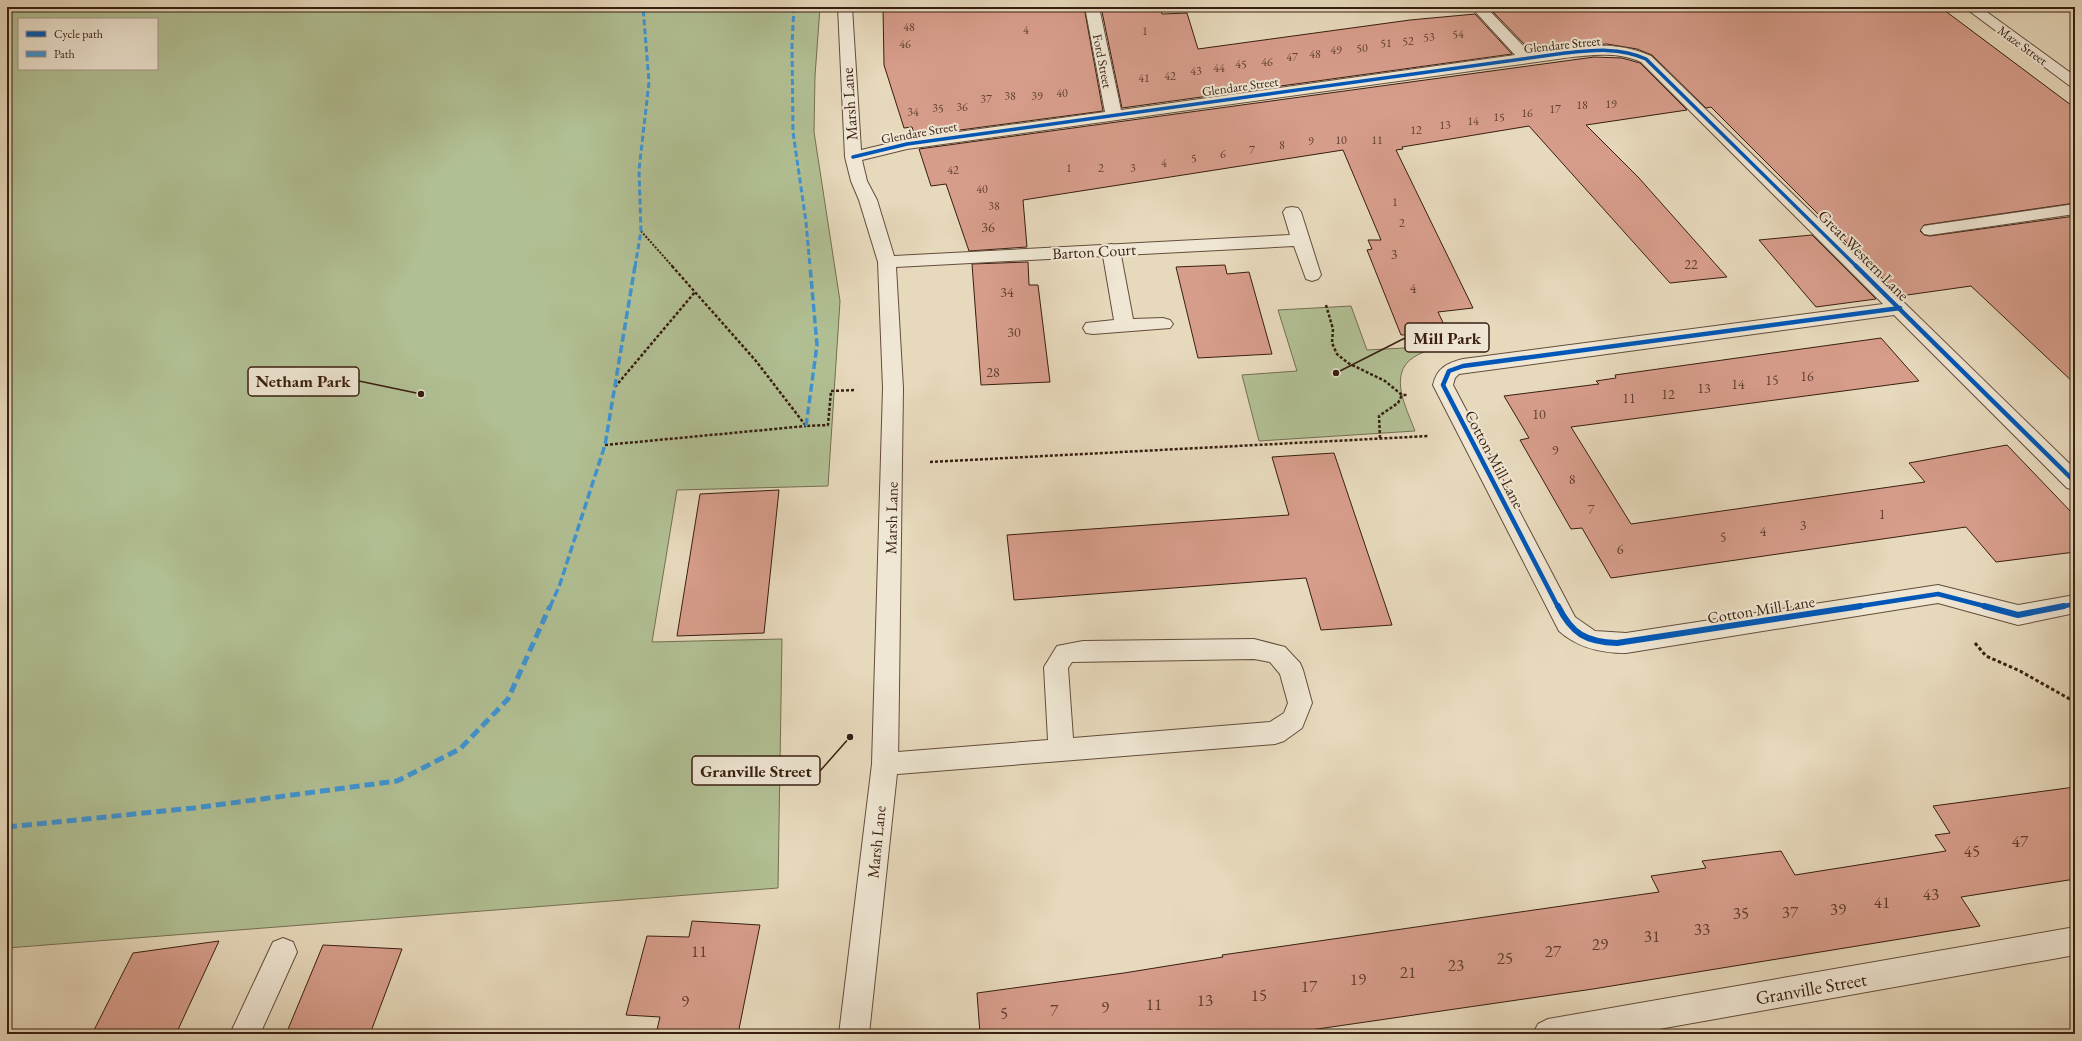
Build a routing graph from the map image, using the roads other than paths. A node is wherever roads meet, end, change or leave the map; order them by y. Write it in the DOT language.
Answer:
graph roads {
  1 [pos="845,7"];
  2 [pos="1092,7"];
  3 [pos="1478,7"];
  4 [pos="1971,7"];
  5 [pos="1632,52"];
  6 [pos="1526,58"];
  7 [pos="2075,83"];
  8 [pos="1114,114"];
  9 [pos="853,157"];
  10 [pos="2075,209"];
  11 [pos="1292,212"];
  12 [pos="1930,230"];
  13 [pos="1301,240"];
  14 [pos="1110,250"];
  15 [pos="887,262"];
  16 [pos="1312,275"];
  17 [pos="1900,308"];
  18 [pos="1164,324"];
  19 [pos="1125,326"];
  20 [pos="1094,328"];
  21 [pos="2075,482"];
  22 [pos="2075,604"];
  23 [pos="1061,750"];
  24 [pos="885,764"];
  25 [pos="2075,941"];
  26 [pos="283,952"];
  27 [pos="245,1034"];
  28 [pos="854,1034"];
  29 [pos="1548,1034"];
  1 -- 9 [label="street, Marsh Lane"];
  2 -- 8 [label="street, Ford Street"];
  3 -- 6 [label="street"];
  4 -- 7 [label="street, Maze Street"];
  5 -- 6 [label="street, Glendare Street"];
  5 -- 17 [label="street, Great Western Lane"];
  6 -- 8 [label="street, Glendare Street"];
  8 -- 9 [label="street, Glendare Street"];
  9 -- 15 [label="street, Marsh Lane"];
  10 -- 12 [label="street"];
  11 -- 13 [label="street"];
  13 -- 14 [label="street, Barton Court"];
  13 -- 16 [label="street"];
  14 -- 15 [label="street, Barton Court"];
  14 -- 19 [label="street"];
  15 -- 24 [label="street, Marsh Lane"];
  17 -- 21 [label="street, Great Western Lane"];
  17 -- 22 [label="street, Cotton Mill Lane"];
  18 -- 19 [label="street"];
  19 -- 20 [label="street"];
  23 -- 23 [label="street"];
  23 -- 24 [label="street"];
  24 -- 28 [label="street, Marsh Lane"];
  25 -- 29 [label="street, Granville Street"];
  26 -- 27 [label="street"];
}
